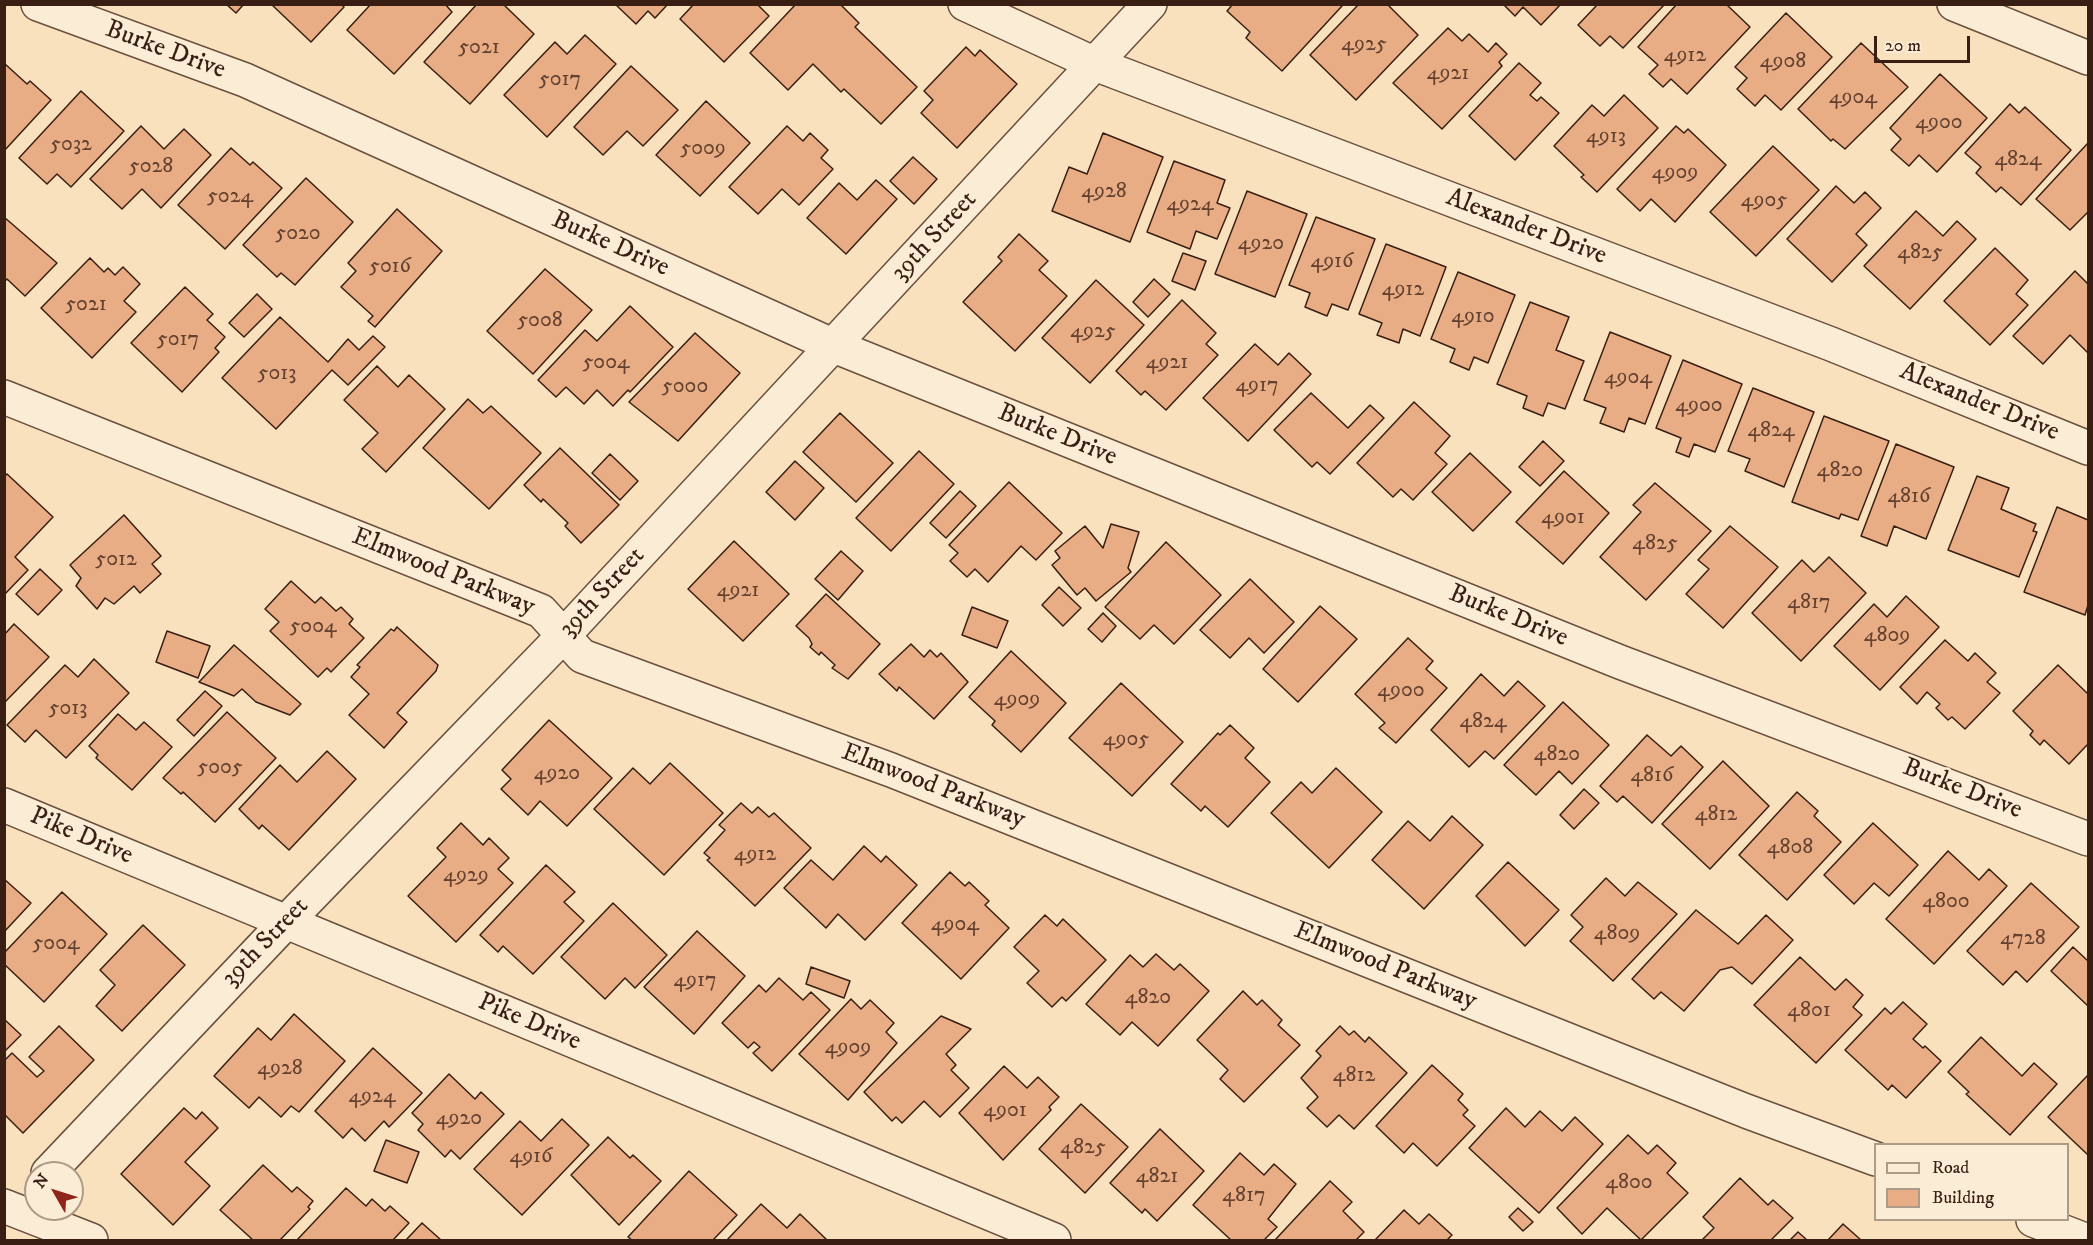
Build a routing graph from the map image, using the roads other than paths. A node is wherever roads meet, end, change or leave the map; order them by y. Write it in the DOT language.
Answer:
graph roads {
  1 [pos="38,4"];
  2 [pos="965,4"];
  3 [pos="1150,4"];
  4 [pos="1954,4"];
  5 [pos="2088,58"];
  6 [pos="1095,64"];
  7 [pos="834,346"];
  8 [pos="4,397"];
  9 [pos="2088,448"];
  10 [pos="564,635"];
  11 [pos="4,805"];
  12 [pos="2088,839"];
  13 [pos="286,922"];
  14 [pos="1874,1159"];
  15 [pos="59,1161"];
  16 [pos="24,1197"];
  17 [pos="8,1211"];
  18 [pos="2036,1221"];
  19 [pos="91,1240"];
  20 [pos="1054,1240"];
  21 [pos="2085,1240"];
  1 -- 7 [label="street, Burke Drive"];
  2 -- 6 [label="street, Alexander Drive"];
  3 -- 6 [label="street, 39th Street"];
  4 -- 5 [label="street"];
  6 -- 7 [label="street, 39th Street"];
  6 -- 9 [label="street, Alexander Drive"];
  7 -- 10 [label="street, 39th Street"];
  7 -- 12 [label="street, Burke Drive"];
  8 -- 10 [label="street, Elmwood Parkway"];
  10 -- 13 [label="street, 39th Street"];
  10 -- 14 [label="street, Elmwood Parkway"];
  11 -- 13 [label="street, Pike Drive"];
  13 -- 15 [label="street, 39th Street"];
  13 -- 20 [label="street, Pike Drive"];
  16 -- 17 [label="street"];
  17 -- 19 [label="street"];
  18 -- 21 [label="street"];
}
